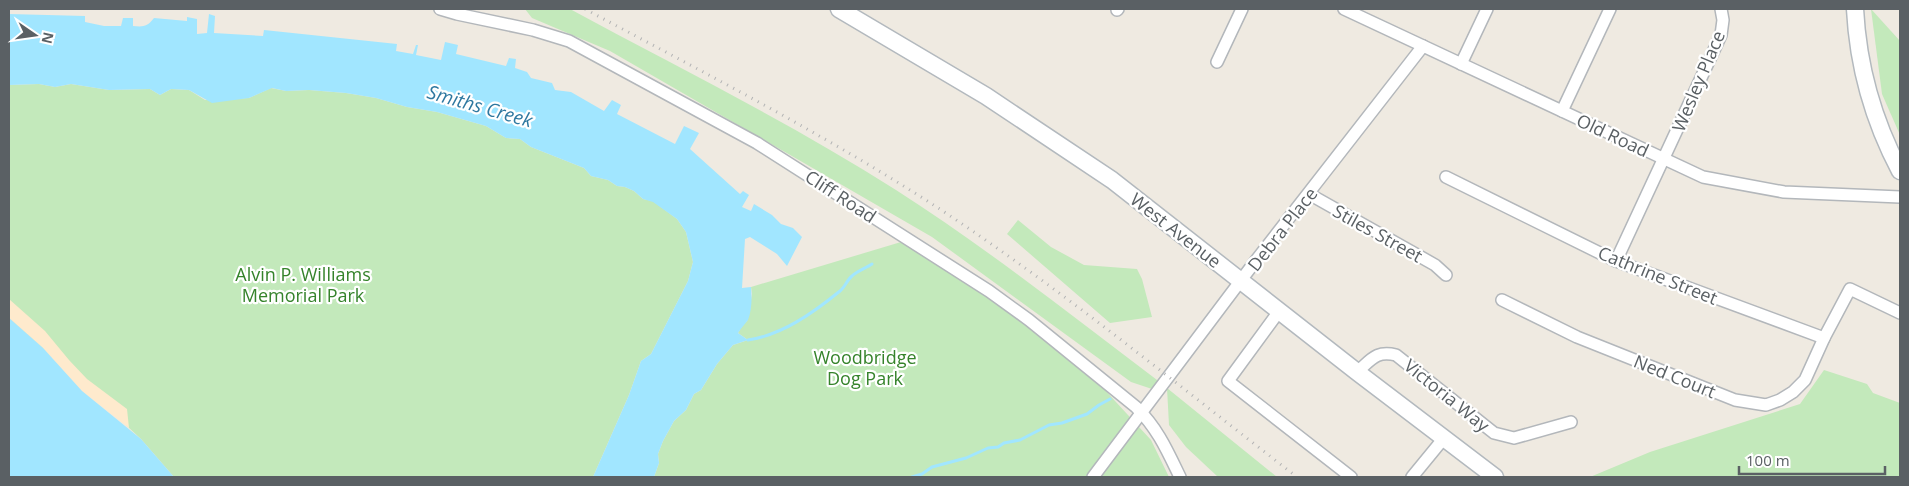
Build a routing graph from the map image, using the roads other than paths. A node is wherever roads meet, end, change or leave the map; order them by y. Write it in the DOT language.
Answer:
graph roads {
  1 [pos="440,9"];
  2 [pos="839,9"];
  3 [pos="1242,9"];
  4 [pos="1344,9"];
  5 [pos="1487,9"];
  6 [pos="1610,9"];
  7 [pos="1722,9"];
  8 [pos="1855,9"];
  9 [pos="1364,13"];
  10 [pos="1423,46"];
  11 [pos="1217,62"];
  12 [pos="1461,64"];
  13 [pos="1562,110"];
  14 [pos="1664,158"];
  15 [pos="1900,171"];
  16 [pos="1446,177"];
  17 [pos="1309,194"];
  18 [pos="1900,197"];
  19 [pos="1616,261"];
  20 [pos="1446,275"];
  21 [pos="1241,281"];
  22 [pos="1502,300"];
  23 [pos="1280,310"];
  24 [pos="1900,314"];
  25 [pos="1824,338"];
  26 [pos="1357,372"];
  27 [pos="1142,413"];
  28 [pos="1571,422"];
  29 [pos="1444,438"];
  30 [pos="1093,477"];
  31 [pos="1180,477"];
  32 [pos="1351,477"];
  33 [pos="1412,477"];
  34 [pos="1495,477"];
  1 -- 27 [label="street, Cliff Road"];
  2 -- 21 [label="street, West Avenue"];
  3 -- 11 [label="street"];
  4 -- 9 [label="street, Old Road"];
  5 -- 12 [label="street"];
  6 -- 13 [label="street"];
  7 -- 14 [label="street, Wesley Place"];
  8 -- 15 [label="street"];
  9 -- 10 [label="street, Old Road"];
  10 -- 12 [label="street, Old Road"];
  10 -- 17 [label="street, Debra Place"];
  12 -- 13 [label="street, Old Road"];
  13 -- 14 [label="street, Old Road"];
  14 -- 18 [label="street, Old Road"];
  14 -- 19 [label="street, Wesley Place"];
  16 -- 19 [label="street, Cathrine Street"];
  17 -- 20 [label="street, Stiles Street"];
  17 -- 21 [label="street, Debra Place"];
  19 -- 25 [label="street, Cathrine Street"];
  21 -- 23 [label="street, West Avenue"];
  21 -- 27 [label="street, Debra Place"];
  22 -- 25 [label="street, Ned Court"];
  23 -- 26 [label="street, West Avenue"];
  23 -- 32 [label="street"];
  24 -- 25 [label="street"];
  26 -- 28 [label="street, Victoria Way"];
  26 -- 29 [label="street, West Avenue"];
  27 -- 30 [label="street, Debra Place"];
  27 -- 31 [label="street, Cliff Road"];
  29 -- 33 [label="street"];
  29 -- 34 [label="street, West Avenue"];
}
